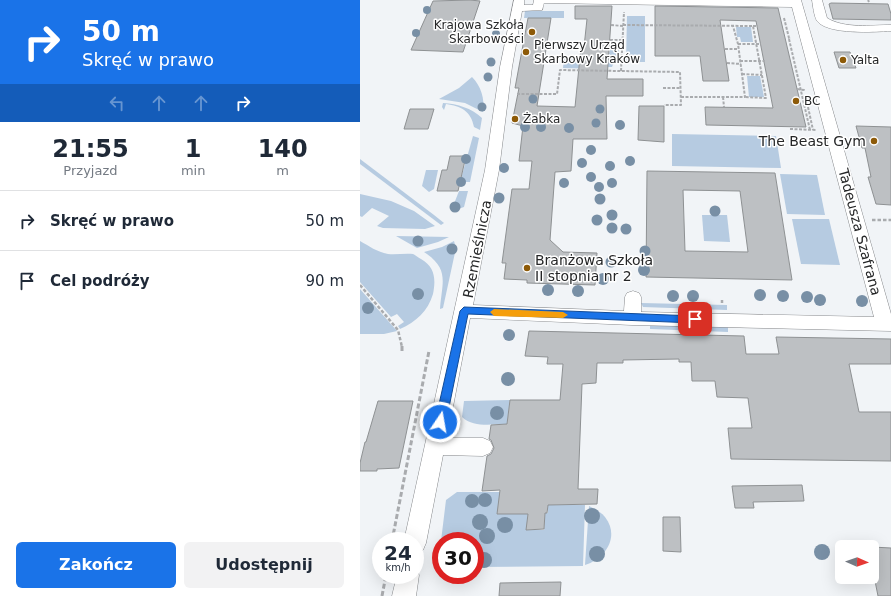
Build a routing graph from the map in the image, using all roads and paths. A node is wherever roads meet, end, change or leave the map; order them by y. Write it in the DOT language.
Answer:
graph roads {
  1 [pos="817,0"];
  2 [pos="797,2"];
  3 [pos="518,4"];
  4 [pos="538,8"];
  5 [pos="565,8"];
  6 [pos="624,12"];
  7 [pos="783,14"];
  8 [pos="697,20"];
  9 [pos="623,25"];
  10 [pos="782,25"];
  11 [pos="786,25"];
  12 [pos="611,26"];
  13 [pos="697,26"];
  14 [pos="733,26"];
  15 [pos="753,26"];
  16 [pos="758,26"];
  17 [pos="891,28"];
  18 [pos="610,40"];
  19 [pos="622,40"];
  20 [pos="738,44"];
  21 [pos="756,44"];
  22 [pos="761,44"];
  23 [pos="609,49"];
  24 [pos="622,49"];
  25 [pos="725,49"];
  26 [pos="738,49"];
  27 [pos="759,61"];
  28 [pos="765,61"];
  29 [pos="740,62"];
  30 [pos="727,64"];
  31 [pos="621,71"];
  32 [pos="794,73"];
  33 [pos="797,73"];
  34 [pos="742,74"];
  35 [pos="762,75"];
  36 [pos="663,88"];
  37 [pos="680,88"];
  38 [pos="797,89"];
  39 [pos="802,90"];
  40 [pos="514,94"];
  41 [pos="681,97"];
  42 [pos="723,97"];
  43 [pos="745,97"];
  44 [pos="800,101"];
  45 [pos="804,101"];
  46 [pos="664,105"];
  47 [pos="724,107"];
  48 [pos="802,110"];
  49 [pos="806,110"];
  50 [pos="804,120"];
  51 [pos="808,120"];
  52 [pos="813,127"];
  53 [pos="790,129"];
  54 [pos="810,130"];
  55 [pos="360,285"];
  56 [pos="633,297"];
  57 [pos="464,311"];
  58 [pos="632,318"];
  59 [pos="888,324"];
  60 [pos="429,351"];
  61 [pos="402,352"];
  62 [pos="435,446"];
  63 [pos="483,447"];
  64 [pos="394,532"];
  65 [pos="417,532"];
  66 [pos="384,584"];
  67 [pos="406,584"];
  68 [pos="382,596"];
  69 [pos="404,596"];
  1 -- 17 [label="street"];
  2 -- 4 [label="street"];
  2 -- 59 [label="street, Tadeusza Szafrana"];
  3 -- 4 [label="street"];
  3 -- 57 [label="street, Rzemieślnicza"];
  4 -- 5 [label="street"];
  6 -- 9 [label="path"];
  7 -- 11 [label="path"];
  8 -- 13 [label="path"];
  9 -- 12 [label="path"];
  9 -- 13 [label="path"];
  9 -- 19 [label="path"];
  10 -- 11 [label="path"];
  11 -- 33 [label="path"];
  13 -- 14 [label="path"];
  14 -- 15 [label="path"];
  14 -- 20 [label="path"];
  15 -- 16 [label="path"];
  15 -- 21 [label="path"];
  18 -- 19 [label="path"];
  19 -- 24 [label="path"];
  20 -- 21 [label="path"];
  20 -- 26 [label="path"];
  21 -- 22 [label="path"];
  21 -- 27 [label="path"];
  23 -- 24 [label="path"];
  24 -- 31 [label="path"];
  25 -- 26 [label="path"];
  26 -- 29 [label="path"];
  27 -- 28 [label="path"];
  27 -- 29 [label="path"];
  27 -- 35 [label="path"];
  29 -- 30 [label="path"];
  29 -- 34 [label="path"];
  31 -- 37 [label="path"];
  31 -- 40 [label="path"];
  32 -- 33 [label="path"];
  33 -- 39 [label="path"];
  34 -- 35 [label="path"];
  34 -- 43 [label="path"];
  35 -- 43 [label="path"];
  36 -- 37 [label="path"];
  37 -- 41 [label="path"];
  38 -- 39 [label="path"];
  39 -- 45 [label="path"];
  41 -- 42 [label="path"];
  41 -- 46 [label="path"];
  42 -- 43 [label="path"];
  42 -- 47 [label="path"];
  44 -- 45 [label="path"];
  45 -- 49 [label="path"];
  48 -- 49 [label="path"];
  49 -- 51 [label="path"];
  50 -- 51 [label="path"];
  51 -- 54 [label="path"];
  52 -- 54 [label="path"];
  53 -- 54 [label="path"];
  55 -- 61 [label="path"];
  56 -- 58 [label="street"];
  57 -- 58 [label="street"];
  57 -- 62 [label="street, Rzemieślnicza"];
  58 -- 59 [label="street"];
  60 -- 64 [label="path"];
  62 -- 63 [label="street"];
  62 -- 65 [label="street, Rzemieślnicza"];
  66 -- 68 [label="path"];
  67 -- 69 [label="street"];
}
